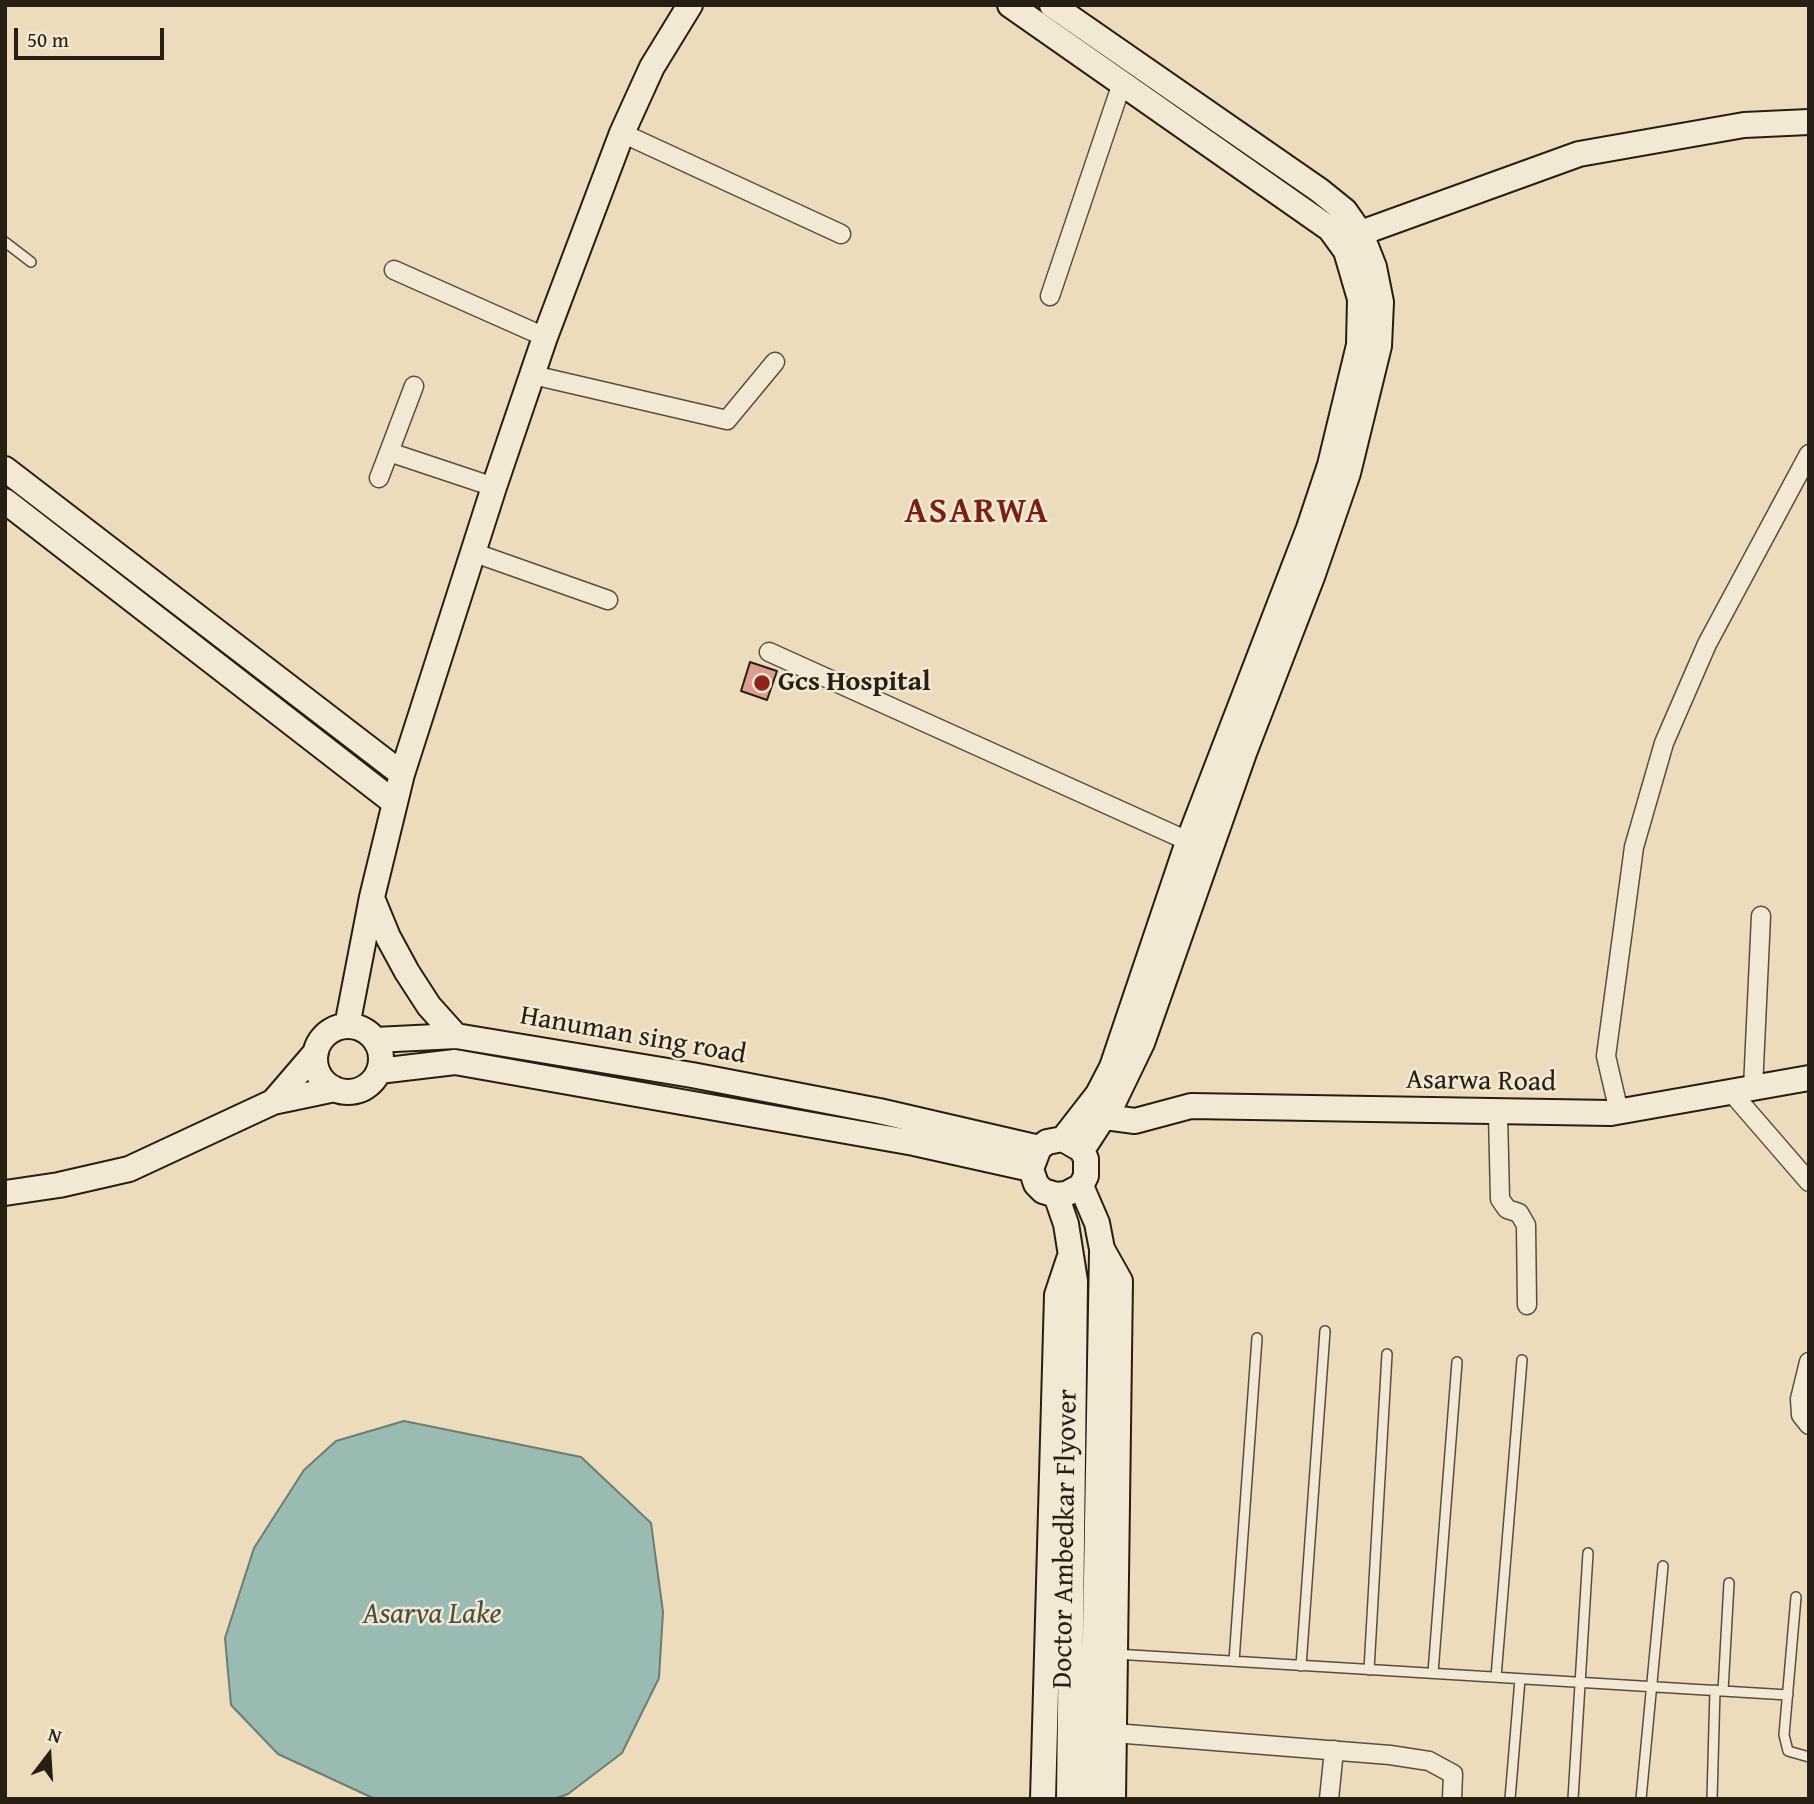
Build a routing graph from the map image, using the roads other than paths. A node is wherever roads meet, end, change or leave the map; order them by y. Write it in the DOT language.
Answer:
graph roads {
  1 [pos="690,5"];
  2 [pos="1010,5"];
  3 [pos="1052,5"];
  4 [pos="1122,83"];
  5 [pos="1809,122"];
  6 [pos="622,133"];
  7 [pos="841,234"];
  8 [pos="1350,237"];
  9 [pos="5,242"];
  10 [pos="31,262"];
  11 [pos="394,270"];
  12 [pos="1050,296"];
  13 [pos="545,337"];
  14 [pos="775,362"];
  15 [pos="533,375"];
  16 [pos="414,386"];
  17 [pos="389,452"];
  18 [pos="1809,454"];
  19 [pos="5,469"];
  20 [pos="379,478"];
  21 [pos="494,488"];
  22 [pos="5,501"];
  23 [pos="475,553"];
  24 [pos="608,600"];
  25 [pos="769,652"];
  26 [pos="402,774"];
  27 [pos="395,803"];
  28 [pos="1199,846"];
  29 [pos="372,897"];
  30 [pos="1761,916"];
  31 [pos="347,1026"];
  32 [pos="456,1036"];
  33 [pos="375,1040"];
  34 [pos="316,1052"];
  35 [pos="379,1071"];
  36 [pos="1809,1078"];
  37 [pos="752,1086"];
  38 [pos="335,1089"];
  39 [pos="1743,1091"];
  40 [pos="273,1101"];
  41 [pos="1101,1105"];
  42 [pos="1619,1112"];
  43 [pos="747,1114"];
  44 [pos="1498,1114"];
  45 [pos="1072,1145"];
  46 [pos="1035,1158"];
  47 [pos="1809,1182"];
  48 [pos="1081,1186"];
  49 [pos="5,1193"];
  50 [pos="1056,1195"];
  51 [pos="1102,1249"];
  52 [pos="1071,1251"];
  53 [pos="1527,1305"];
  54 [pos="1325,1331"];
  55 [pos="1257,1338"];
  56 [pos="1387,1354"];
  57 [pos="1522,1360"];
  58 [pos="1457,1362"];
  59 [pos="1809,1363"];
  60 [pos="1809,1425"];
  61 [pos="1588,1553"];
  62 [pos="1663,1566"];
  63 [pos="1729,1583"];
  64 [pos="1796,1597"];
  65 [pos="1115,1654"];
  66 [pos="1234,1661"];
  67 [pos="1301,1665"];
  68 [pos="1369,1670"];
  69 [pos="1433,1673"];
  70 [pos="1496,1677"];
  71 [pos="1520,1679"];
  72 [pos="1580,1682"];
  73 [pos="1653,1687"];
  74 [pos="1719,1690"];
  75 [pos="1788,1695"];
  76 [pos="1114,1733"];
  77 [pos="1334,1750"];
  78 [pos="1809,1757"];
  79 [pos="1043,1799"];
  80 [pos="1069,1799"];
  81 [pos="1091,1799"];
  82 [pos="1113,1799"];
  83 [pos="1329,1799"];
  84 [pos="1452,1799"];
  85 [pos="1510,1799"];
  86 [pos="1573,1799"];
  87 [pos="1642,1799"];
  88 [pos="1712,1799"];
  1 -- 6 [label="street"];
  2 -- 4 [label="street"];
  3 -- 8 [label="street"];
  4 -- 8 [label="street"];
  4 -- 12 [label="street"];
  5 -- 8 [label="street"];
  6 -- 7 [label="street"];
  6 -- 13 [label="street"];
  8 -- 28 [label="street"];
  9 -- 10 [label="lane"];
  11 -- 13 [label="street"];
  13 -- 15 [label="street"];
  14 -- 15 [label="street"];
  15 -- 21 [label="street"];
  16 -- 17 [label="street"];
  17 -- 20 [label="street"];
  17 -- 21 [label="street"];
  18 -- 42 [label="street"];
  19 -- 26 [label="street"];
  21 -- 23 [label="street"];
  22 -- 27 [label="street"];
  23 -- 24 [label="street"];
  23 -- 26 [label="street"];
  25 -- 28 [label="street"];
  26 -- 27 [label="street"];
  27 -- 29 [label="street"];
  28 -- 41 [label="street"];
  29 -- 31 [label="street"];
  29 -- 32 [label="street"];
  30 -- 39 [label="street"];
  31 -- 33 [label="street"];
  31 -- 34 [label="street"];
  32 -- 33 [label="street, Hanuman sing road"];
  32 -- 37 [label="street, Hanuman sing road"];
  33 -- 35 [label="street"];
  34 -- 38 [label="street"];
  34 -- 40 [label="street"];
  35 -- 38 [label="street"];
  35 -- 43 [label="street"];
  36 -- 39 [label="street, Asarwa Road"];
  37 -- 43 [label="street"];
  37 -- 46 [label="street, Hanuman sing road"];
  38 -- 40 [label="street"];
  39 -- 42 [label="street, Asarwa Road"];
  39 -- 47 [label="street"];
  40 -- 49 [label="street"];
  41 -- 44 [label="street, Asarwa Road"];
  41 -- 45 [label="street"];
  42 -- 44 [label="street, Asarwa Road"];
  43 -- 46 [label="street"];
  44 -- 53 [label="street"];
  45 -- 46 [label="street"];
  45 -- 48 [label="street"];
  46 -- 50 [label="street"];
  48 -- 50 [label="street"];
  48 -- 51 [label="street"];
  50 -- 52 [label="street, Doctor Ambedkar Flyover"];
  51 -- 65 [label="street"];
  51 -- 81 [label="street, Doctor Ambedkar Flyover"];
  52 -- 79 [label="street"];
  52 -- 80 [label="street, Doctor Ambedkar Flyover"];
  54 -- 67 [label="lane"];
  55 -- 66 [label="lane"];
  56 -- 68 [label="lane"];
  57 -- 70 [label="lane"];
  58 -- 69 [label="lane"];
  59 -- 60 [label="street"];
  61 -- 72 [label="lane"];
  62 -- 73 [label="lane"];
  63 -- 74 [label="lane"];
  64 -- 75 [label="lane"];
  65 -- 66 [label="lane"];
  65 -- 76 [label="street"];
  66 -- 67 [label="lane"];
  67 -- 68 [label="lane"];
  68 -- 69 [label="lane"];
  69 -- 70 [label="lane"];
  70 -- 71 [label="lane"];
  71 -- 72 [label="lane"];
  71 -- 85 [label="lane"];
  72 -- 73 [label="lane"];
  72 -- 86 [label="lane"];
  73 -- 74 [label="lane"];
  73 -- 87 [label="lane"];
  74 -- 75 [label="lane"];
  74 -- 88 [label="lane"];
  75 -- 78 [label="lane"];
  76 -- 77 [label="street"];
  76 -- 82 [label="street"];
  77 -- 83 [label="street"];
  77 -- 84 [label="street"];
}
